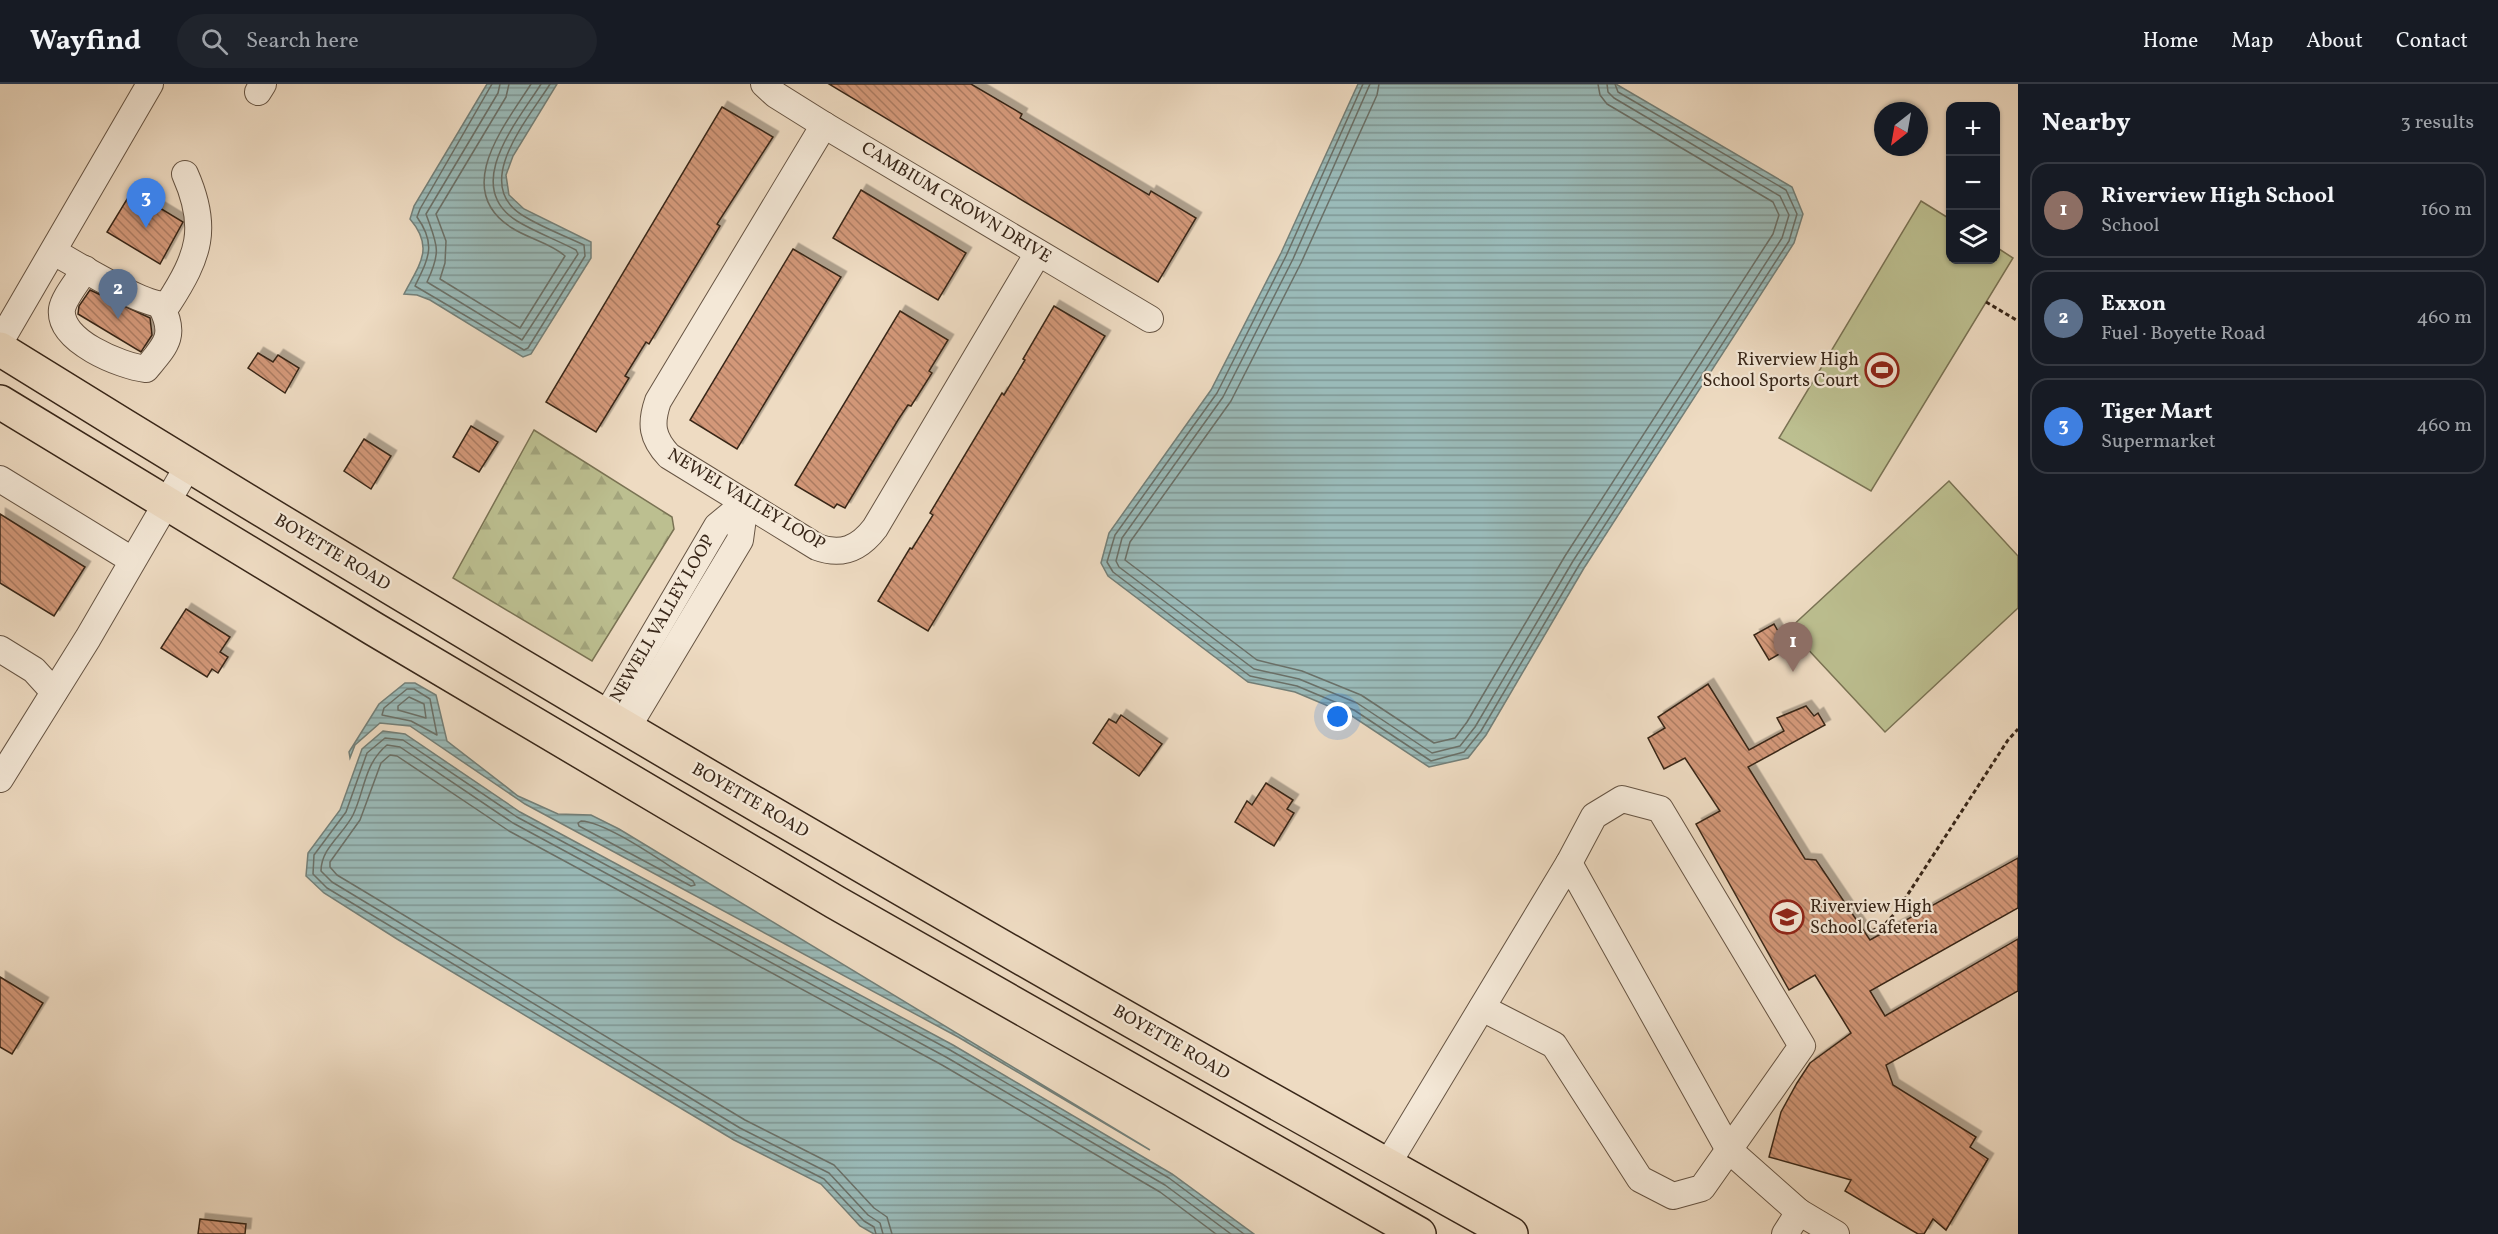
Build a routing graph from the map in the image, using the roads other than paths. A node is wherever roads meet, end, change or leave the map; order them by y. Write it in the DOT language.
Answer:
graph roads {
  1 [pos="150,84"];
  2 [pos="764,84"];
  3 [pos="824,124"];
  4 [pos="185,174"];
  5 [pos="54,252"];
  6 [pos="1038,253"];
  7 [pos="85,269"];
  8 [pos="161,306"];
  9 [pos="1150,320"];
  10 [pos="0,342"];
  11 [pos="0,349"];
  12 [pos="0,357"];
  13 [pos="13,409"];
  14 [pos="188,466"];
  15 [pos="0,479"];
  16 [pos="744,502"];
  17 [pos="165,503"];
  18 [pos="132,560"];
  19 [pos="374,629"];
  20 [pos="0,649"];
  21 [pos="54,692"];
  22 [pos="617,724"];
  23 [pos="0,779"];
  24 [pos="1569,863"];
  25 [pos="1003,1000"];
  26 [pos="1482,1008"];
  27 [pos="1730,1150"];
  28 [pos="1387,1165"];
  29 [pos="1799,1212"];
  30 [pos="1419,1234"];
  31 [pos="1511,1234"];
  32 [pos="1785,1234"];
  33 [pos="1836,1234"];
  1 -- 5 [label="street"];
  2 -- 3 [label="street, CAMBIUM CROWN DRIVE"];
  3 -- 6 [label="street, CAMBIUM CROWN DRIVE"];
  3 -- 16 [label="street, NEWEL VALLEY LOOP"];
  4 -- 8 [label="street"];
  5 -- 7 [label="street"];
  5 -- 10 [label="street"];
  6 -- 9 [label="street, CAMBIUM CROWN DRIVE"];
  6 -- 16 [label="street, NEWEL VALLEY LOOP"];
  7 -- 8 [label="street"];
  7 -- 8 [label="street"];
  11 -- 14 [label="main road, BOYETTE ROAD"];
  12 -- 13 [label="main road"];
  13 -- 17 [label="main road"];
  14 -- 17 [label="street"];
  14 -- 22 [label="main road, BOYETTE ROAD"];
  15 -- 18 [label="street"];
  16 -- 22 [label="street, NEWELL VALLEY LOOP"];
  17 -- 18 [label="street"];
  17 -- 19 [label="main road"];
  18 -- 21 [label="street"];
  19 -- 22 [label="main road"];
  19 -- 25 [label="main road"];
  20 -- 21 [label="street"];
  21 -- 23 [label="street"];
  22 -- 28 [label="main road, BOYETTE ROAD"];
  24 -- 26 [label="street"];
  24 -- 27 [label="street"];
  24 -- 27 [label="street"];
  25 -- 28 [label="main road"];
  25 -- 30 [label="main road"];
  26 -- 27 [label="street"];
  26 -- 28 [label="street"];
  27 -- 29 [label="street"];
  28 -- 31 [label="main road, BOYETTE ROAD"];
  29 -- 32 [label="street"];
  29 -- 33 [label="street"];
}
